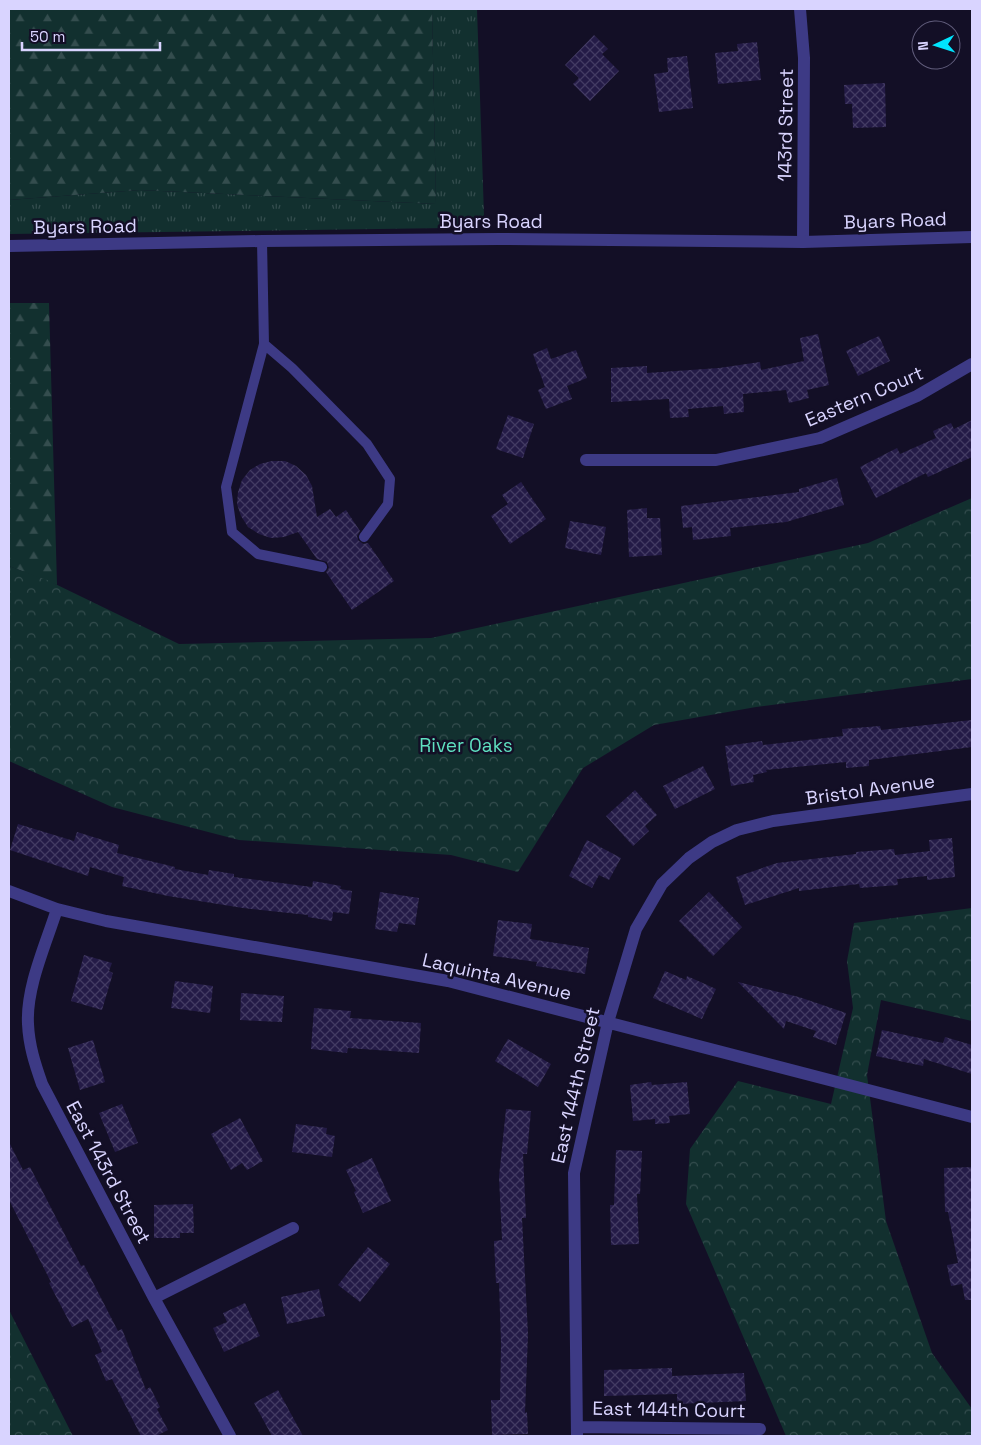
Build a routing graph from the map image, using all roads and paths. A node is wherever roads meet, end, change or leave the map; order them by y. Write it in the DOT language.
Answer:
graph roads {
  1 [pos="800,9"];
  2 [pos="972,237"];
  3 [pos="262,241"];
  4 [pos="802,242"];
  5 [pos="9,246"];
  6 [pos="264,344"];
  7 [pos="972,364"];
  8 [pos="586,460"];
  9 [pos="364,537"];
  10 [pos="322,567"];
  11 [pos="972,794"];
  12 [pos="773,821"];
  13 [pos="9,891"];
  14 [pos="58,909"];
  15 [pos="608,1022"];
  16 [pos="972,1117"];
  17 [pos="293,1228"];
  18 [pos="154,1298"];
  19 [pos="760,1429"];
  20 [pos="578,1432"];
  21 [pos="230,1436"];
  1 -- 4 [label="street, 143rd Street"];
  2 -- 4 [label="street, Byars Road"];
  3 -- 4 [label="street, Byars Road"];
  3 -- 5 [label="street, Byars Road"];
  3 -- 6 [label="lane"];
  6 -- 9 [label="lane"];
  6 -- 10 [label="lane"];
  7 -- 8 [label="street, Eastern Court"];
  11 -- 12 [label="street, Bristol Avenue"];
  12 -- 15 [label="street, East 144th Street"];
  13 -- 14 [label="street, Laquinta Avenue"];
  14 -- 15 [label="street, Laquinta Avenue"];
  14 -- 18 [label="street, East 143rd Street"];
  15 -- 16 [label="street, Laquinta Avenue"];
  15 -- 20 [label="street, East 144th Street"];
  17 -- 18 [label="street"];
  18 -- 21 [label="street, East 143rd Street"];
  19 -- 20 [label="street, East 144th Court"];
}
